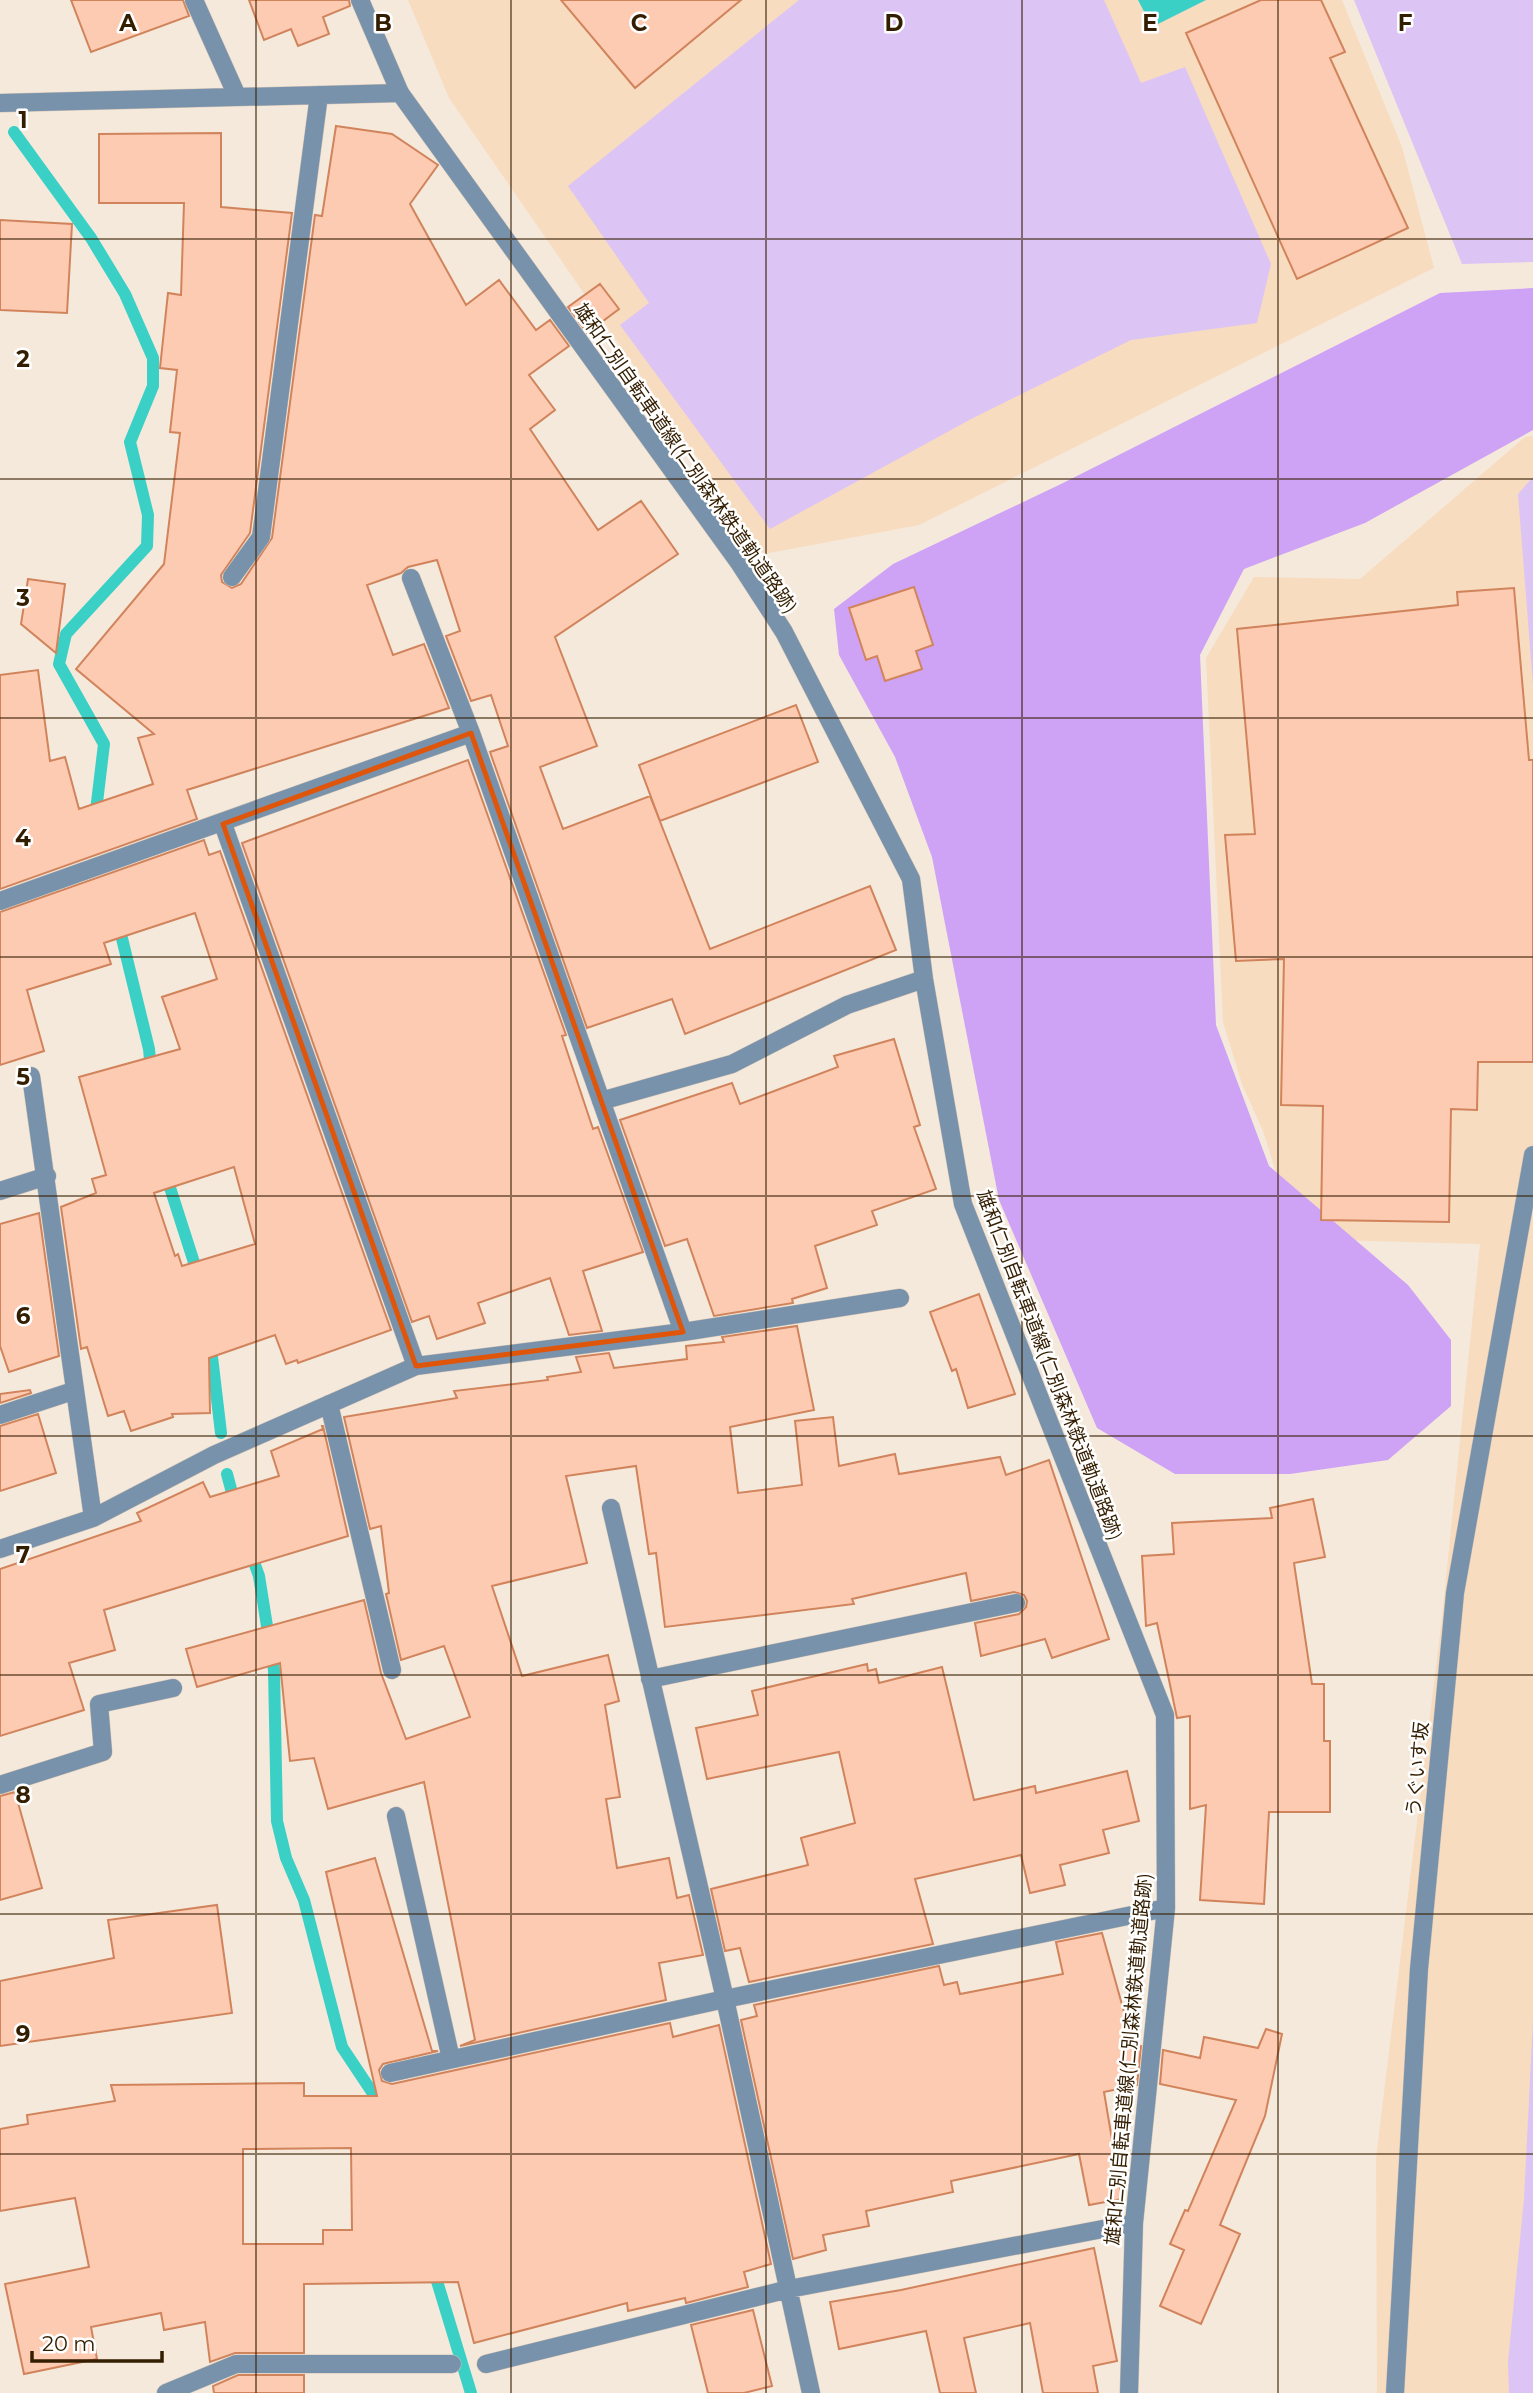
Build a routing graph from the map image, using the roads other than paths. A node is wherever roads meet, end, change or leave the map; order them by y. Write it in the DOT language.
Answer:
graph roads {
  1 [pos="194,0"];
  2 [pos="360,0"];
  3 [pos="400,93"];
  4 [pos="319,95"];
  5 [pos="237,96"];
  6 [pos="0,103"];
  7 [pos="232,577"];
  8 [pos="411,578"];
  9 [pos="471,733"];
  10 [pos="223,824"];
  11 [pos="0,901"];
  12 [pos="924,979"];
  13 [pos="31,1076"];
  14 [pos="601,1101"];
  15 [pos="1533,1155"];
  16 [pos="47,1176"];
  17 [pos="0,1191"];
  18 [pos="900,1298"];
  19 [pos="683,1332"];
  20 [pos="416,1366"];
  21 [pos="73,1391"];
  22 [pos="329,1404"];
  23 [pos="0,1415"];
  24 [pos="611,1508"];
  25 [pos="93,1518"];
  26 [pos="0,1549"];
  27 [pos="1016,1604"];
  28 [pos="393,1670"];
  29 [pos="650,1679"];
  30 [pos="173,1688"];
  31 [pos="0,1785"];
  32 [pos="396,1816"];
  33 [pos="1166,1908"];
  34 [pos="725,1999"];
  35 [pos="451,2059"];
  36 [pos="390,2073"];
  37 [pos="1134,2224"];
  38 [pos="789,2288"];
  39 [pos="452,2364"];
  40 [pos="486,2364"];
  41 [pos="166,2393"];
  42 [pos="811,2393"];
  43 [pos="1129,2393"];
  44 [pos="1395,2393"];
  1 -- 5 [label="street"];
  2 -- 3 [label="street, 雄和仁別自転車道線(仁別森林鉄道軌道路跡)"];
  3 -- 4 [label="street"];
  3 -- 12 [label="street, 雄和仁別自転車道線(仁別森林鉄道軌道路跡)"];
  4 -- 5 [label="street"];
  4 -- 7 [label="street"];
  5 -- 6 [label="street"];
  8 -- 9 [label="street"];
  9 -- 10 [label="street"];
  9 -- 14 [label="street"];
  10 -- 11 [label="street"];
  10 -- 20 [label="street"];
  12 -- 14 [label="street"];
  12 -- 33 [label="street, 雄和仁別自転車道線(仁別森林鉄道軌道路跡)"];
  13 -- 16 [label="street"];
  14 -- 19 [label="street"];
  15 -- 44 [label="street, うぐいす坂"];
  16 -- 17 [label="street"];
  16 -- 21 [label="street"];
  18 -- 19 [label="street"];
  19 -- 20 [label="street"];
  20 -- 22 [label="street"];
  21 -- 23 [label="street"];
  21 -- 25 [label="street"];
  22 -- 25 [label="street"];
  22 -- 28 [label="street"];
  24 -- 29 [label="street"];
  25 -- 26 [label="street"];
  27 -- 29 [label="street"];
  29 -- 34 [label="street"];
  30 -- 31 [label="street"];
  32 -- 35 [label="street"];
  33 -- 34 [label="street"];
  33 -- 37 [label="street, 雄和仁別自転車道線(仁別森林鉄道軌道路跡)"];
  34 -- 35 [label="street"];
  34 -- 38 [label="street"];
  35 -- 36 [label="street"];
  37 -- 38 [label="street"];
  37 -- 43 [label="street, 雄和仁別自転車道線(仁別森林鉄道軌道路跡)"];
  38 -- 40 [label="street"];
  38 -- 42 [label="street"];
  39 -- 41 [label="street"];
}
